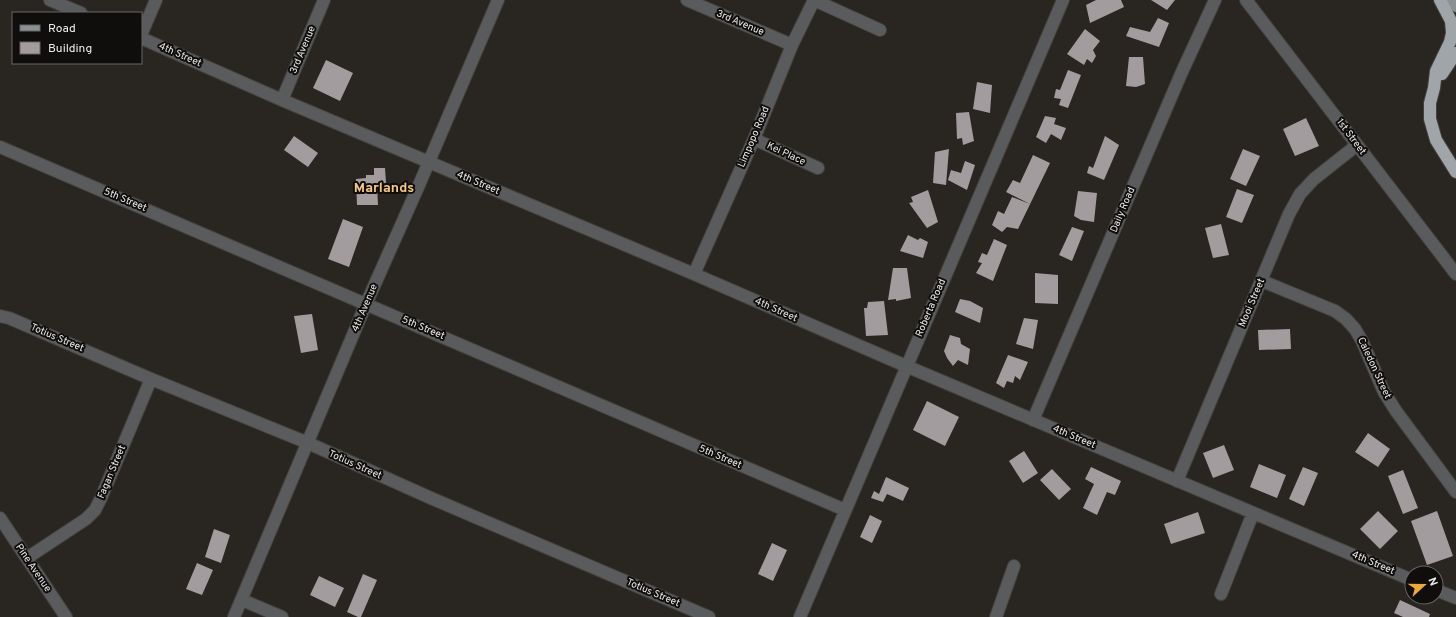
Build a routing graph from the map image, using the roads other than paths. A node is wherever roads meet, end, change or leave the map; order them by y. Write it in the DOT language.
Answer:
graph roads {
  1 [pos="50,0"];
  2 [pos="156,0"];
  3 [pos="324,0"];
  4 [pos="498,0"];
  5 [pos="687,0"];
  6 [pos="814,0"];
  7 [pos="1063,0"];
  8 [pos="1215,0"];
  9 [pos="1246,0"];
  10 [pos="1440,0"];
  11 [pos="1450,0"];
  12 [pos="1456,6"];
  13 [pos="79,12"];
  14 [pos="880,30"];
  15 [pos="142,33"];
  16 [pos="142,38"];
  17 [pos="792,45"];
  18 [pos="1456,53"];
  19 [pos="1434,88"];
  20 [pos="282,100"];
  21 [pos="754,139"];
  22 [pos="1357,145"];
  23 [pos="0,147"];
  24 [pos="429,162"];
  25 [pos="818,168"];
  26 [pos="1456,172"];
  27 [pos="694,274"];
  28 [pos="1456,274"];
  29 [pos="1262,281"];
  30 [pos="366,304"];
  31 [pos="0,316"];
  32 [pos="906,366"];
  33 [pos="151,379"];
  34 [pos="1033,420"];
  35 [pos="308,443"];
  36 [pos="1177,481"];
  37 [pos="1456,492"];
  38 [pos="845,510"];
  39 [pos="1252,513"];
  40 [pos="0,518"];
  41 [pos="27,558"];
  42 [pos="1014,566"];
  43 [pos="1404,577"];
  44 [pos="1444,592"];
  45 [pos="1221,594"];
  46 [pos="1455,595"];
  47 [pos="242,600"];
  48 [pos="66,617"];
  49 [pos="234,617"];
  50 [pos="282,617"];
  51 [pos="709,617"];
  52 [pos="800,617"];
  53 [pos="996,617"];
  1 -- 13 [label="street"];
  2 -- 15 [label="street"];
  3 -- 20 [label="street, 3rd Avenue"];
  4 -- 24 [label="street, 4th Avenue"];
  5 -- 17 [label="street, 3rd Avenue"];
  6 -- 14 [label="street"];
  6 -- 17 [label="street, Limpopo Road"];
  7 -- 32 [label="street, Roberta Road"];
  8 -- 34 [label="street, Daily Road"];
  9 -- 22 [label="street, 1st Street"];
  10 -- 19 [label="highway"];
  11 -- 12 [label="main road"];
  16 -- 20 [label="street, 4th Street"];
  17 -- 21 [label="street, Limpopo Road"];
  18 -- 19 [label="highway"];
  19 -- 26 [label="highway"];
  20 -- 24 [label="street, 4th Street"];
  21 -- 25 [label="street, Kei Place"];
  21 -- 27 [label="street, Limpopo Road"];
  22 -- 28 [label="street, 1st Street"];
  22 -- 29 [label="street, Mooi Street"];
  23 -- 30 [label="street, 5th Street"];
  24 -- 27 [label="street, 4th Street"];
  24 -- 30 [label="street, 4th Avenue"];
  27 -- 32 [label="street, 4th Street"];
  29 -- 36 [label="street, Mooi Street"];
  29 -- 37 [label="street, Caledon Street"];
  30 -- 35 [label="street, 4th Avenue"];
  30 -- 38 [label="street, 5th Street"];
  31 -- 33 [label="street, Totius Street"];
  32 -- 34 [label="street, 4th Street"];
  32 -- 38 [label="street, Roberta Road"];
  33 -- 35 [label="street, Totius Street"];
  33 -- 41 [label="street, Fagan Street"];
  34 -- 36 [label="street, 4th Street"];
  35 -- 47 [label="street, 4th Avenue"];
  35 -- 51 [label="street, Totius Street"];
  36 -- 39 [label="street, 4th Street"];
  38 -- 52 [label="street, Roberta Road"];
  39 -- 43 [label="street, 4th Street"];
  39 -- 45 [label="street"];
  40 -- 41 [label="street, Pine Avenue"];
  41 -- 48 [label="street, Pine Avenue"];
  42 -- 53 [label="street"];
  44 -- 46 [label="street"];
  47 -- 49 [label="street, 4th Avenue"];
  47 -- 50 [label="street"];
}
